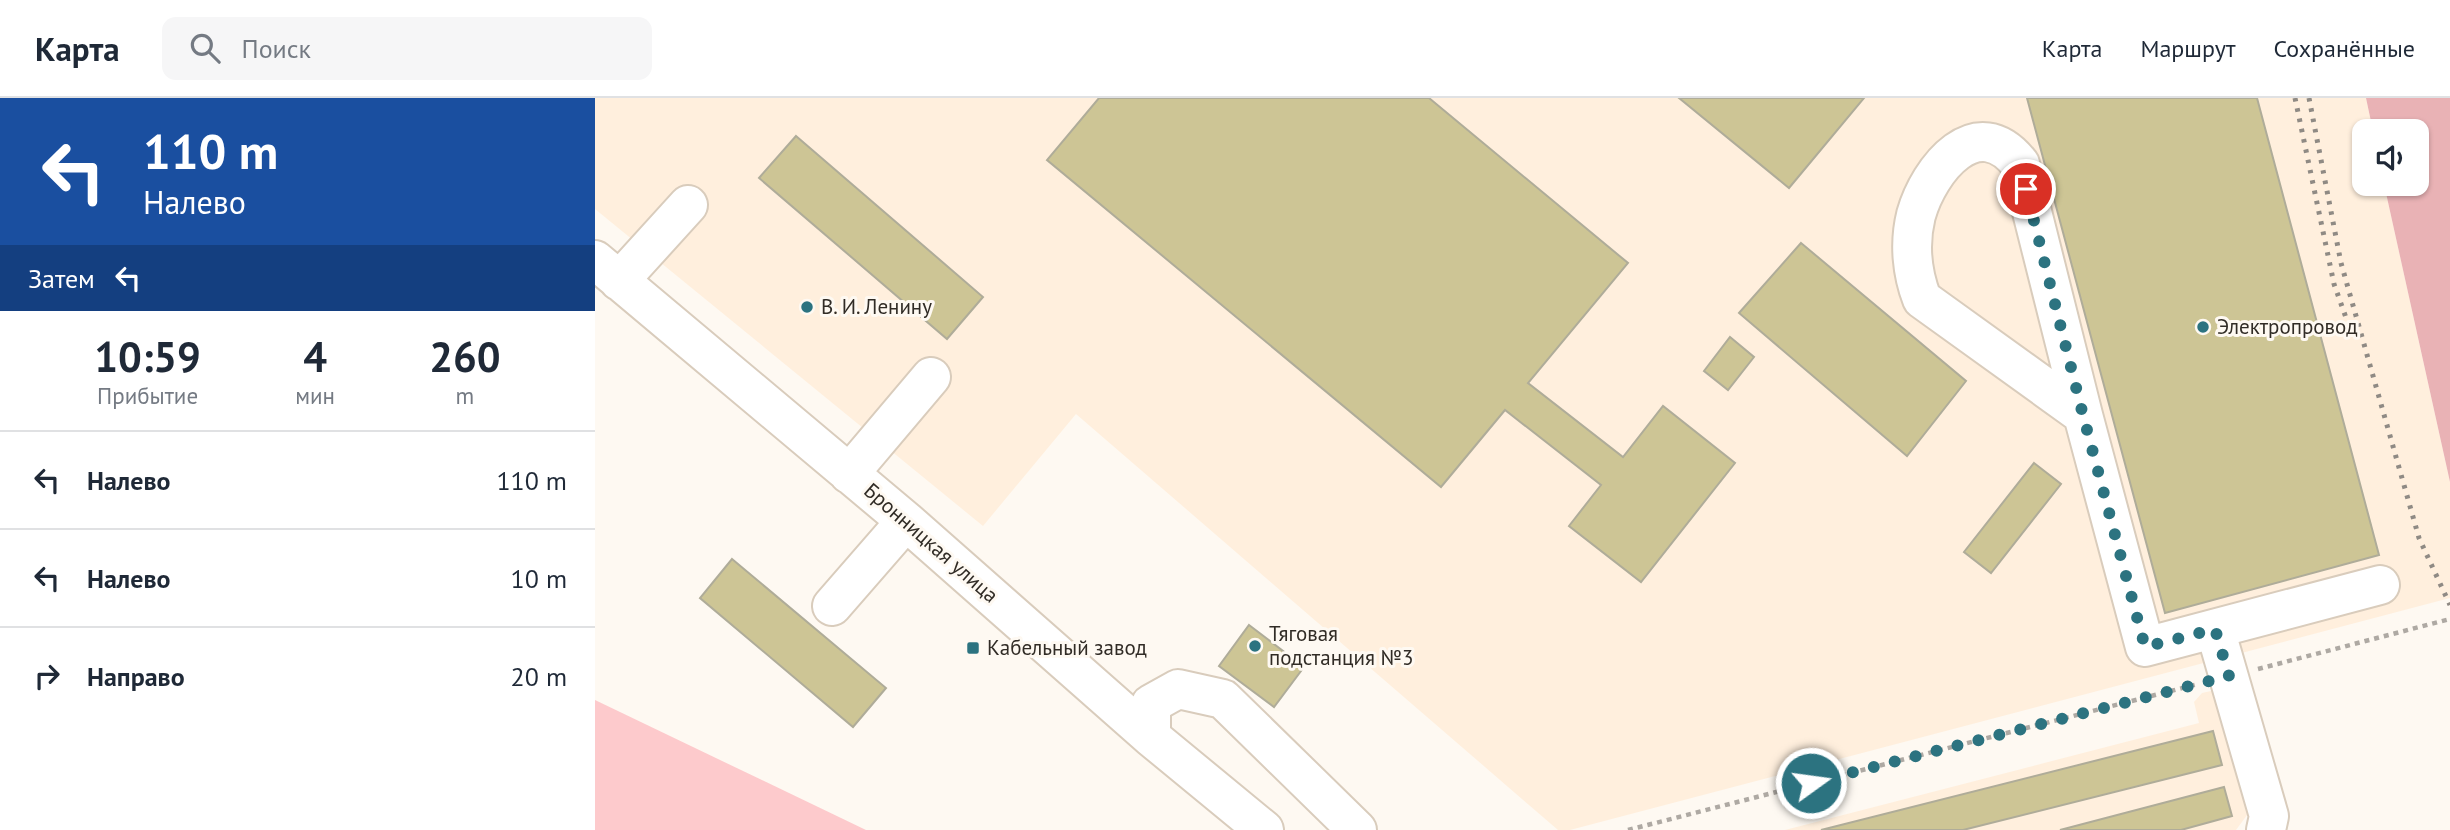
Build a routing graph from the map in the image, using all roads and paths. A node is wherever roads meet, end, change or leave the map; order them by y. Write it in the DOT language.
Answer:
graph roads {
  1 [pos="688,205"];
  2 [pos="607,270"];
  3 [pos="931,377"];
  4 [pos="2083,415"];
  5 [pos="849,474"];
  6 [pos="906,521"];
  7 [pos="2379,585"];
  8 [pos="832,606"];
  9 [pos="2450,619"];
  10 [pos="2215,629"];
  11 [pos="2229,676"];
  12 [pos="1151,737"];
  13 [pos="1264,830"];
  14 [pos="1357,830"];
  15 [pos="1628,830"];
  16 [pos="2266,830"];
  1 -- 2 [label="street"];
  2 -- 5 [label="street, Бронницкая улица"];
  3 -- 5 [label="street"];
  4 -- 4 [label="street"];
  4 -- 10 [label="street"];
  5 -- 6 [label="street, Бронницкая улица"];
  6 -- 8 [label="street"];
  6 -- 12 [label="street, Бронницкая улица"];
  7 -- 10 [label="street"];
  9 -- 11 [label="path"];
  10 -- 11 [label="street"];
  11 -- 15 [label="path"];
  11 -- 16 [label="street"];
  12 -- 13 [label="street, Бронницкая улица"];
  12 -- 14 [label="street"];
}
